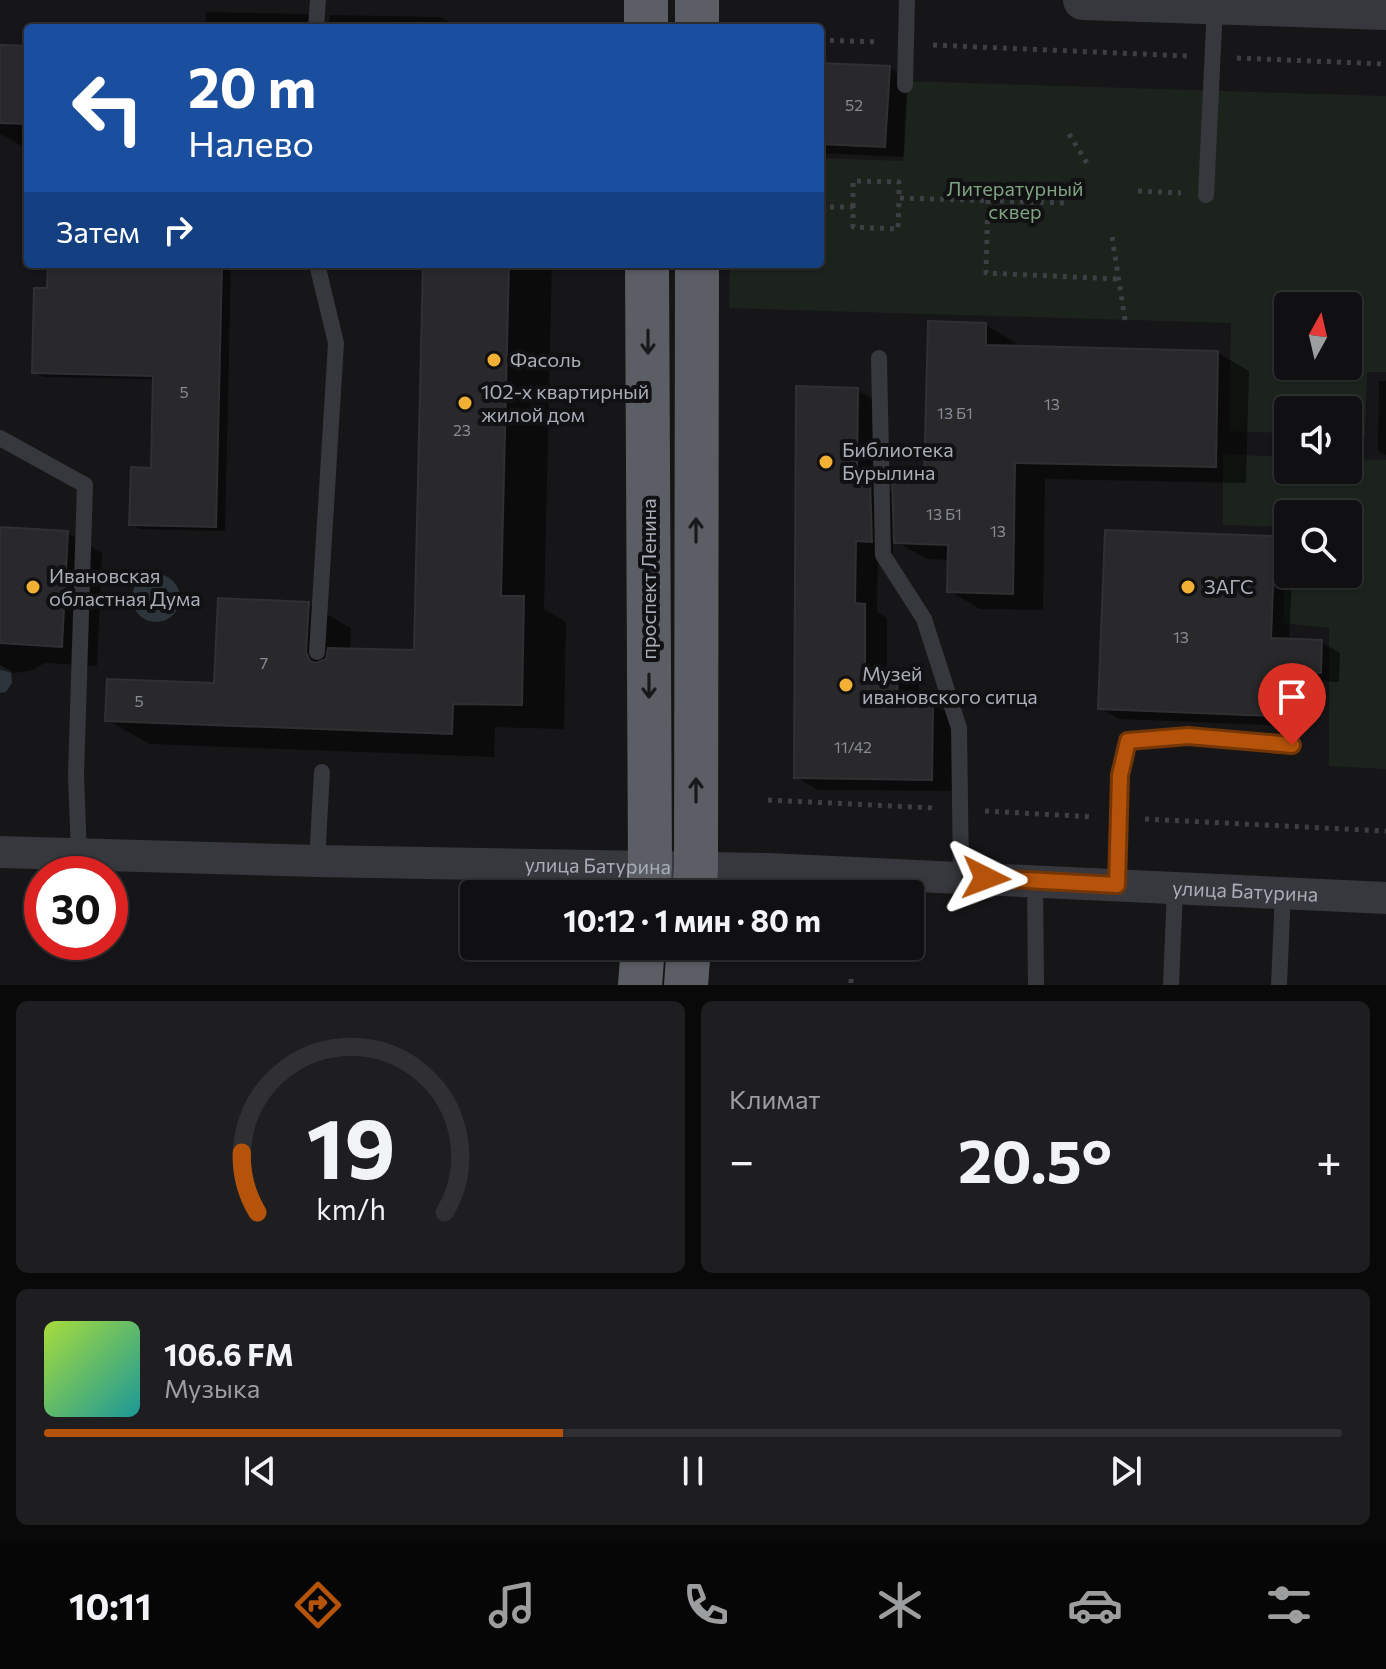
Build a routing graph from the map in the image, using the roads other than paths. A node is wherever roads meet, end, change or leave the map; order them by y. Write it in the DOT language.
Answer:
graph roads {
  1 [pos="318,0"];
  2 [pos="646,0"];
  3 [pos="697,0"];
  4 [pos="907,0"];
  5 [pos="1083,0"];
  6 [pos="1215,5"];
  7 [pos="1386,10"];
  8 [pos="316,24"];
  9 [pos="646,24"];
  10 [pos="697,24"];
  11 [pos="905,85"];
  12 [pos="1206,195"];
  13 [pos="318,268"];
  14 [pos="647,268"];
  15 [pos="697,268"];
  16 [pos="879,358"];
  17 [pos="0,438"];
  18 [pos="317,652"];
  19 [pos="1292,745"];
  20 [pos="322,772"];
  21 [pos="0,852"];
  22 [pos="79,855"];
  23 [pos="317,861"];
  24 [pos="961,876"];
  25 [pos="649,880"];
  26 [pos="695,880"];
  27 [pos="748,880"];
  28 [pos="1035,880"];
  29 [pos="1117,885"];
  30 [pos="1175,888"];
  31 [pos="1283,893"];
  32 [pos="1386,898"];
  33 [pos="642,960"];
  34 [pos="688,960"];
  35 [pos="640,985"];
  36 [pos="686,985"];
  37 [pos="1036,985"];
  38 [pos="1171,985"];
  39 [pos="1279,985"];
  1 -- 8 [label="lane"];
  2 -- 9 [label="highway"];
  3 -- 10 [label="highway"];
  4 -- 11 [label="lane"];
  5 -- 6 [label="street"];
  6 -- 7 [label="street"];
  6 -- 12 [label="lane"];
  13 -- 18 [label="lane"];
  14 -- 25 [label="highway, проспект Ленина, one-way"];
  26 -- 15 [label="highway, one-way"];
  16 -- 24 [label="lane"];
  17 -- 22 [label="lane"];
  19 -- 29 [label="lane"];
  20 -- 23 [label="lane"];
  21 -- 22 [label="street, улица Батурина"];
  22 -- 23 [label="street, улица Батурина"];
  23 -- 25 [label="street, улица Батурина"];
  24 -- 27 [label="street, улица Батурина"];
  24 -- 28 [label="street, улица Батурина"];
  28 -- 29 [label="street, улица Батурина"];
  28 -- 37 [label="lane"];
  29 -- 30 [label="street, улица Батурина"];
  30 -- 31 [label="street, улица Батурина"];
  30 -- 38 [label="lane"];
  31 -- 32 [label="street, улица Батурина"];
  31 -- 39 [label="lane"];
  33 -- 35 [label="highway"];
  34 -- 36 [label="highway"];
}
